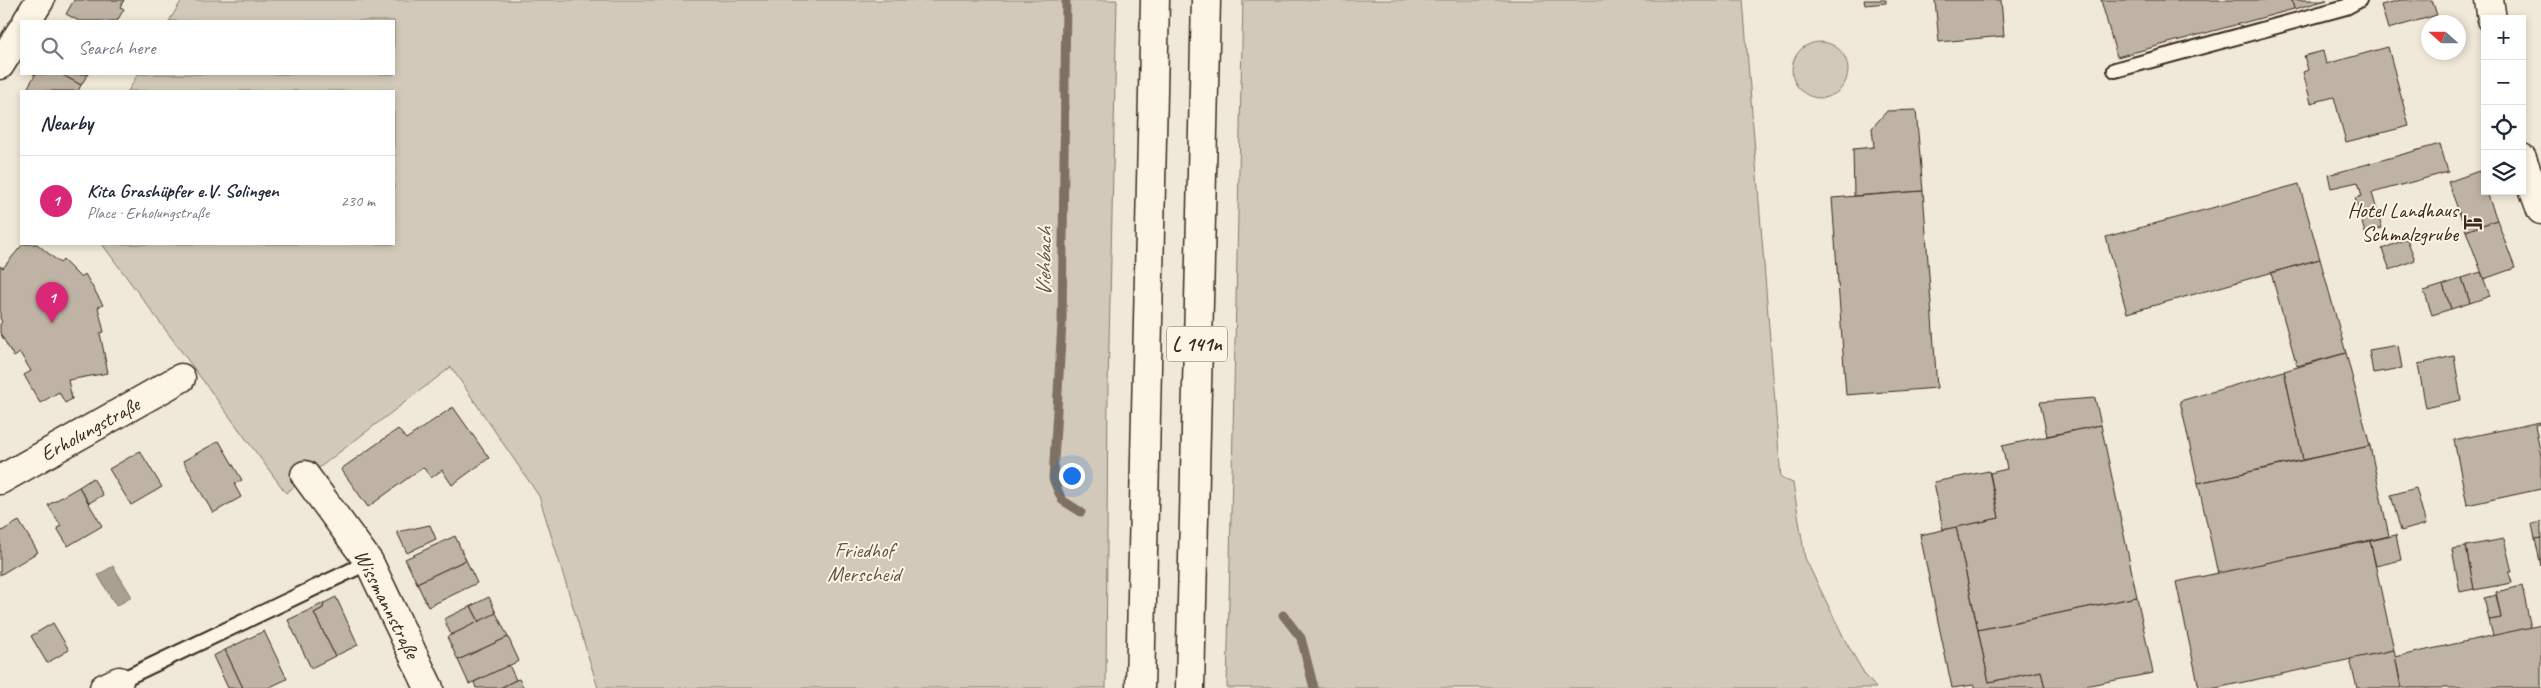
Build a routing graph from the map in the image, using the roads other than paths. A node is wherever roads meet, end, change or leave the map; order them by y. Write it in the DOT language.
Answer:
graph roads {
  1 [pos="40,0"];
  2 [pos="1155,0"];
  3 [pos="1206,0"];
  4 [pos="2359,0"];
  5 [pos="2489,0"];
  6 [pos="2491,15"];
  7 [pos="28,20"];
  8 [pos="20,33"];
  9 [pos="0,65"];
  10 [pos="2115,70"];
  11 [pos="2526,169"];
  12 [pos="2541,210"];
  13 [pos="180,378"];
  14 [pos="305,475"];
  15 [pos="0,480"];
  16 [pos="369,562"];
  17 [pos="112,684"];
  18 [pos="428,688"];
  19 [pos="1140,688"];
  20 [pos="1190,688"];
  1 -- 7 [label="main road"];
  2 -- 19 [label="main road, L 141n"];
  3 -- 20 [label="main road, L 141n"];
  4 -- 10 [label="lane"];
  5 -- 6 [label="main road"];
  8 -- 9 [label="main road"];
  11 -- 12 [label="main road"];
  13 -- 15 [label="main road, Erholungstraße"];
  14 -- 16 [label="main road, Wissmannstraße"];
  16 -- 17 [label="lane"];
  16 -- 18 [label="main road, Wissmannstraße"];
}
